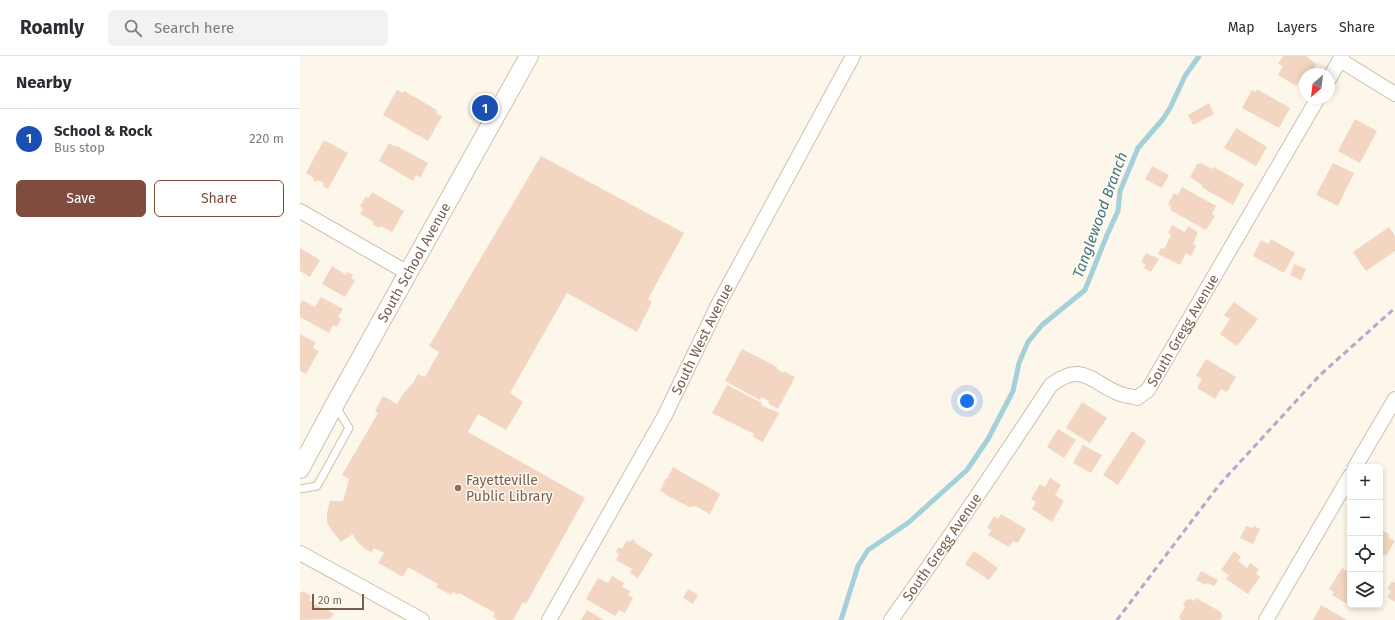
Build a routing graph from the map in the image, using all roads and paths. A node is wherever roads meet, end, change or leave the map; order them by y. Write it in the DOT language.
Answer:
graph roads {
  1 [pos="529,56"];
  2 [pos="853,56"];
  3 [pos="1341,58"];
  4 [pos="1335,68"];
  5 [pos="1395,94"];
  6 [pos="1315,104"];
  7 [pos="300,212"];
  8 [pos="408,273"];
  9 [pos="1395,399"];
  10 [pos="335,404"];
  11 [pos="1357,464"];
  12 [pos="300,469"];
  13 [pos="1347,481"];
  14 [pos="300,489"];
  15 [pos="300,553"];
  16 [pos="422,620"];
  17 [pos="549,620"];
  18 [pos="891,620"];
  19 [pos="1266,620"];
  1 -- 8 [label="street, South School Avenue"];
  2 -- 17 [label="street, South West Avenue"];
  3 -- 4 [label="street"];
  3 -- 5 [label="street"];
  6 -- 18 [label="street, South Gregg Avenue"];
  7 -- 8 [label="street"];
  8 -- 10 [label="street, South School Avenue"];
  9 -- 11 [label="street"];
  10 -- 12 [label="street, South School Avenue"];
  10 -- 14 [label="lane"];
  13 -- 19 [label="street"];
  15 -- 16 [label="street"];
}
